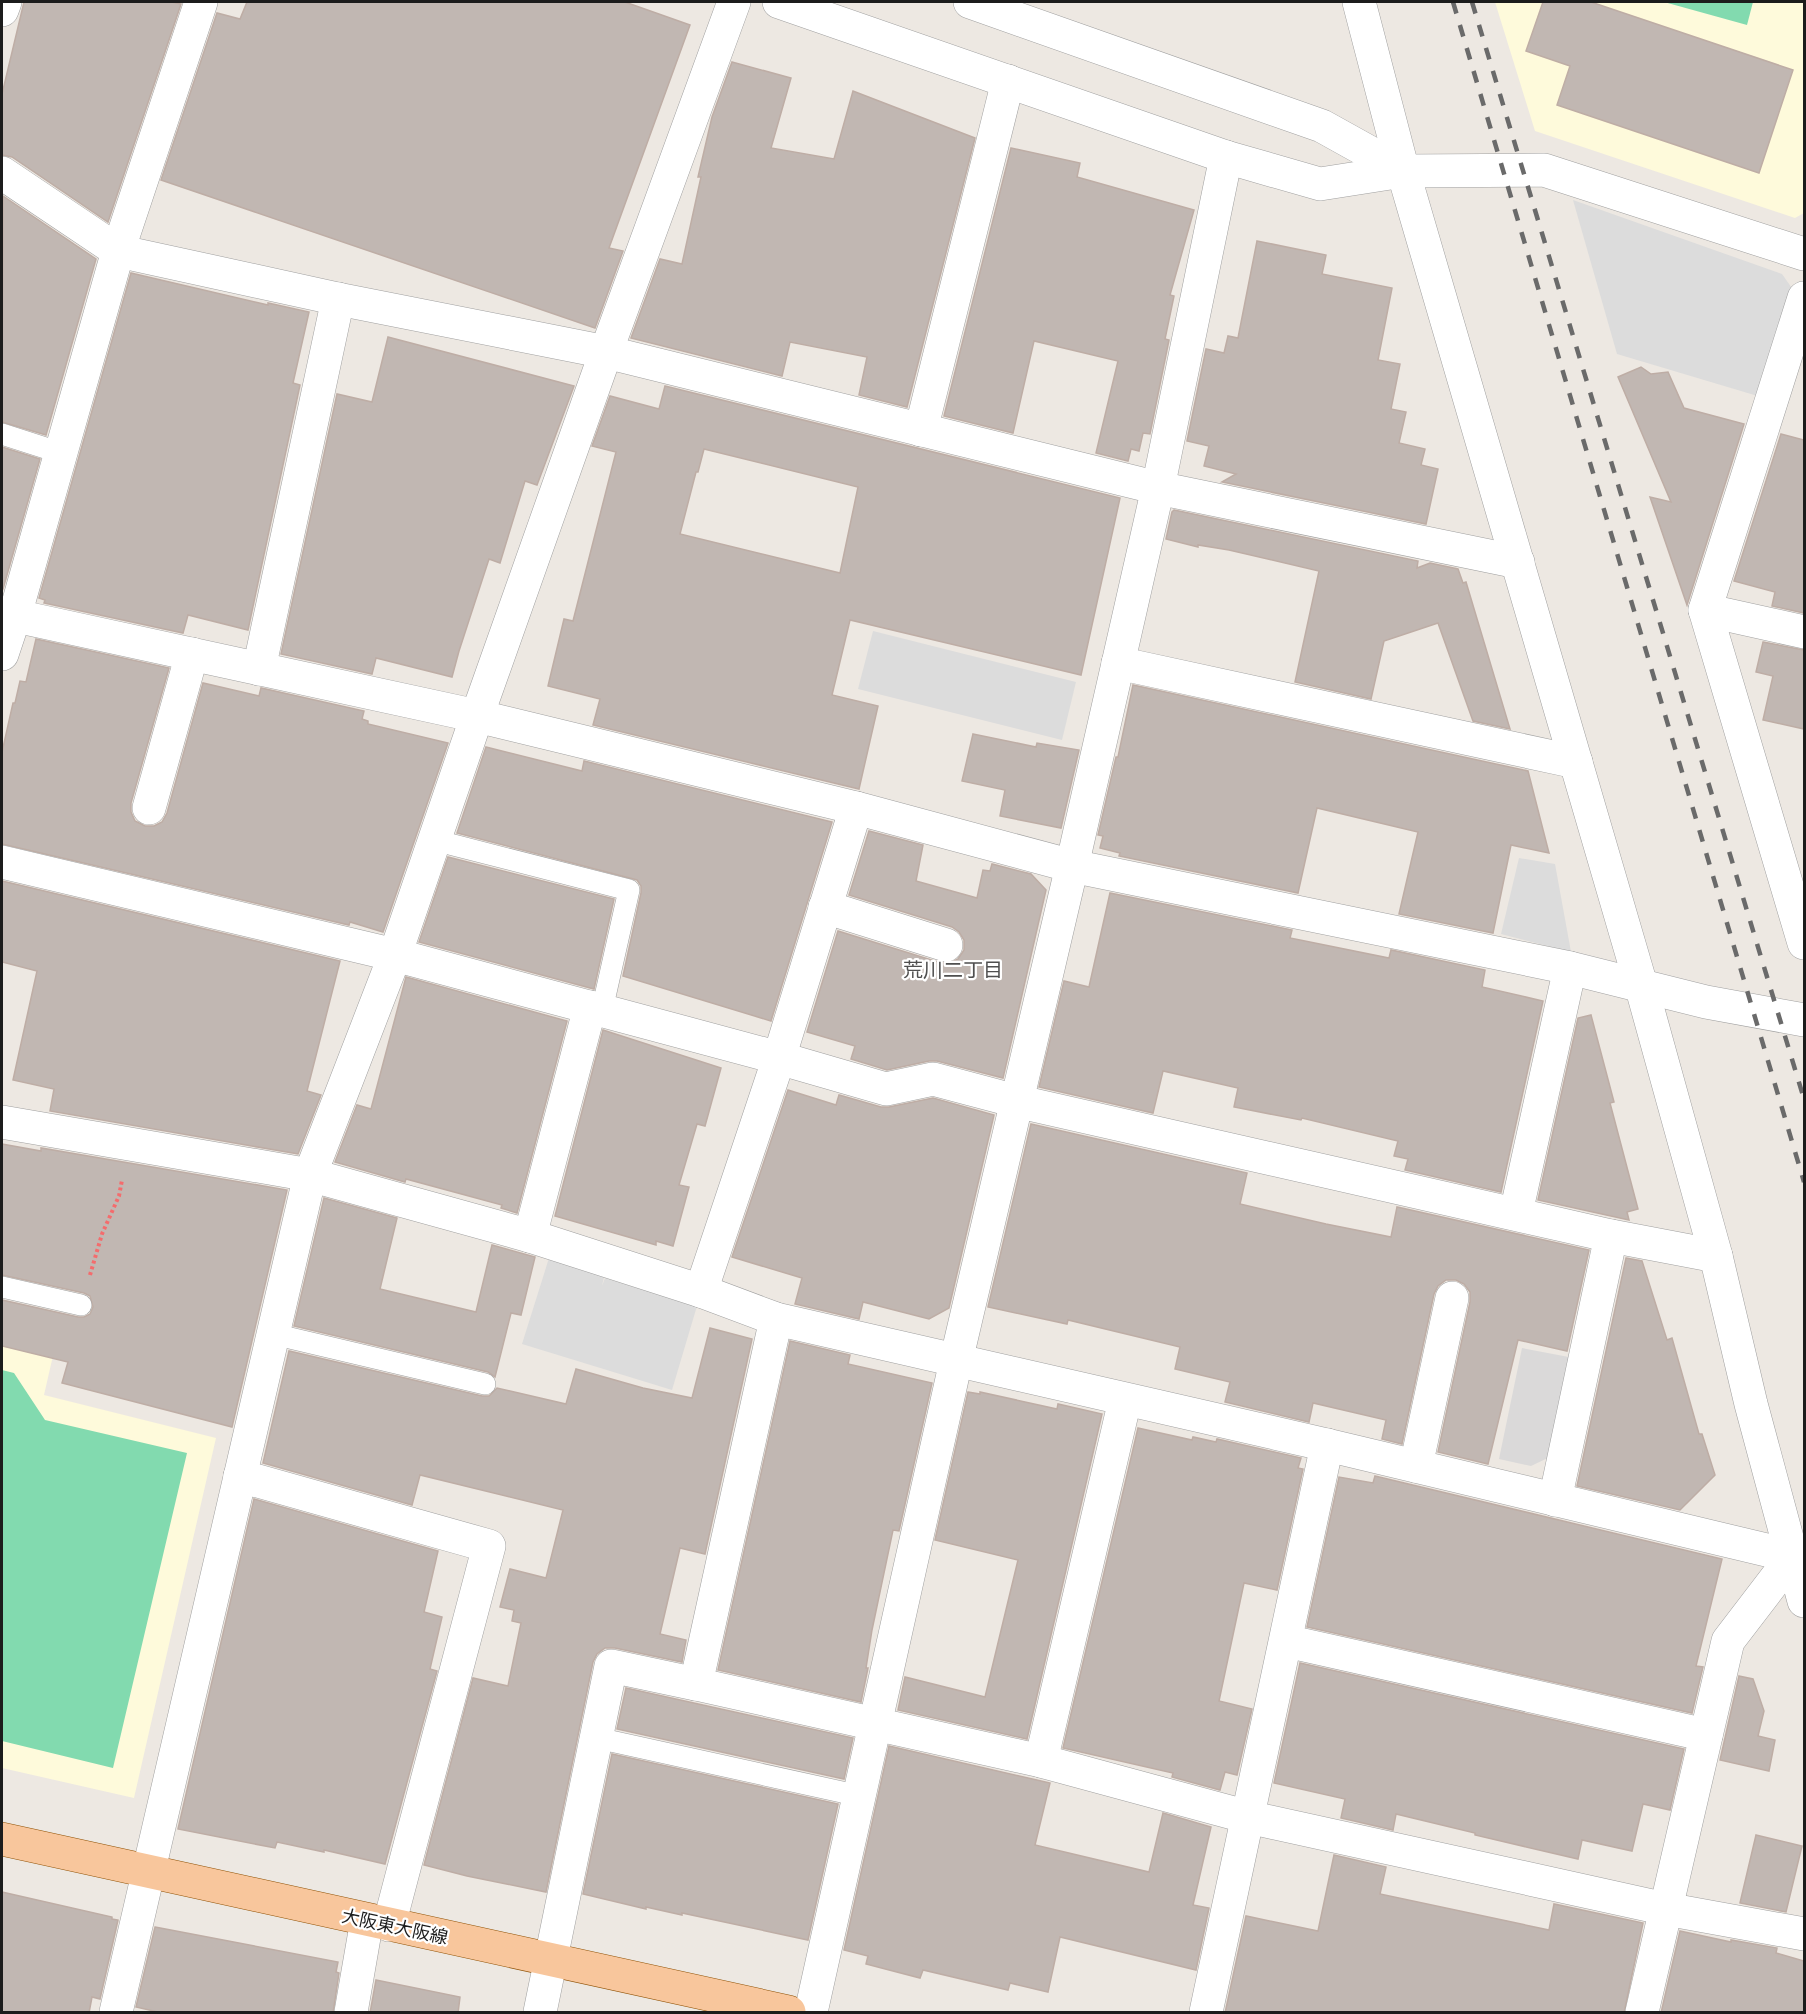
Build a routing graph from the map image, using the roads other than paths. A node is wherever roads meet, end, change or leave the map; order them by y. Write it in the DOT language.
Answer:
graph roads {
  1 [pos="5,2"];
  2 [pos="201,2"];
  3 [pos="735,2"];
  4 [pos="779,2"];
  5 [pos="970,2"];
  6 [pos="1359,2"];
  7 [pos="2,10"];
  8 [pos="1008,81"];
  9 [pos="1226,157"];
  10 [pos="1403,171"];
  11 [pos="2,173"];
  12 [pos="118,251"];
  13 [pos="1804,254"];
  14 [pos="1804,298"];
  15 [pos="339,299"];
  16 [pos="606,352"];
  17 [pos="921,430"];
  18 [pos="2,434"];
  19 [pos="61,453"];
  20 [pos="1158,488"];
  21 [pos="1518,562"];
  22 [pos="1705,610"];
  23 [pos="8,614"];
  24 [pos="1804,632"];
  25 [pos="2,654"];
  26 [pos="192,654"];
  27 [pos="1118,663"];
  28 [pos="259,669"];
  29 [pos="477,716"];
  30 [pos="1576,762"];
  31 [pos="150,808"];
  32 [pos="856,808"];
  33 [pos="434,840"];
  34 [pos="2,862"];
  35 [pos="1072,866"];
  36 [pos="825,907"];
  37 [pos="1804,943"];
  38 [pos="946,945"];
  39 [pos="395,955"];
  40 [pos="1570,968"];
  41 [pos="1641,985"];
  42 [pos="596,1008"];
  43 [pos="1804,1020"];
  44 [pos="779,1058"];
  45 [pos="1016,1101"];
  46 [pos="2,1122"];
  47 [pos="310,1175"];
  48 [pos="1516,1213"];
  49 [pos="530,1236"];
  50 [pos="1611,1236"];
  51 [pos="1716,1256"];
  52 [pos="2,1287"];
  53 [pos="701,1291"];
  54 [pos="1452,1298"];
  55 [pos="81,1305"];
  56 [pos="776,1319"];
  57 [pos="273,1334"];
  58 [pos="956,1361"];
  59 [pos="485,1384"];
  60 [pos="1125,1400"];
  61 [pos="1327,1445"];
  62 [pos="1416,1466"];
  63 [pos="240,1476"];
  64 [pos="1555,1500"];
  65 [pos="1799,1558"];
  66 [pos="1804,1601"];
  67 [pos="1286,1641"];
  68 [pos="696,1684"];
  69 [pos="876,1725"];
  70 [pos="1706,1735"];
  71 [pos="597,1738"];
  72 [pos="1041,1761"];
  73 [pos="860,1796"];
  74 [pos="1248,1817"];
  75 [pos="2,1839"];
  76 [pos="149,1872"];
  77 [pos="1666,1909"];
  78 [pos="378,1922"];
  79 [pos="1804,1934"];
  80 [pos="550,1960"];
  81 [pos="116,2013"];
  82 [pos="351,2013"];
  83 [pos="540,2013"];
  84 [pos="789,2013"];
  85 [pos="811,2013"];
  86 [pos="1206,2013"];
  87 [pos="1642,2013"];
  1 -- 7 [label="street"];
  2 -- 12 [label="street"];
  3 -- 16 [label="street"];
  4 -- 8 [label="street"];
  5 -- 10 [label="street"];
  6 -- 10 [label="street"];
  8 -- 9 [label="street"];
  8 -- 17 [label="street"];
  9 -- 10 [label="street"];
  9 -- 20 [label="street"];
  10 -- 13 [label="street"];
  10 -- 21 [label="street"];
  11 -- 12 [label="street"];
  12 -- 15 [label="street"];
  12 -- 19 [label="street"];
  14 -- 22 [label="street"];
  15 -- 16 [label="street"];
  15 -- 28 [label="street"];
  16 -- 17 [label="street"];
  16 -- 29 [label="street"];
  17 -- 20 [label="street"];
  18 -- 19 [label="lane"];
  19 -- 23 [label="street"];
  20 -- 21 [label="street"];
  20 -- 27 [label="street"];
  21 -- 30 [label="street"];
  22 -- 24 [label="street"];
  22 -- 37 [label="street"];
  23 -- 25 [label="street"];
  23 -- 26 [label="street"];
  26 -- 28 [label="street"];
  26 -- 31 [label="street"];
  27 -- 30 [label="street"];
  27 -- 35 [label="street"];
  28 -- 29 [label="street"];
  29 -- 32 [label="street"];
  29 -- 33 [label="street"];
  30 -- 41 [label="street"];
  32 -- 35 [label="street"];
  32 -- 36 [label="street"];
  33 -- 39 [label="street"];
  33 -- 42 [label="lane"];
  34 -- 39 [label="street"];
  35 -- 40 [label="street"];
  35 -- 45 [label="street"];
  36 -- 38 [label="street"];
  36 -- 44 [label="street"];
  39 -- 42 [label="street"];
  39 -- 47 [label="street"];
  40 -- 41 [label="street"];
  40 -- 48 [label="street"];
  41 -- 43 [label="street"];
  41 -- 51 [label="street"];
  42 -- 44 [label="street"];
  42 -- 49 [label="street"];
  44 -- 45 [label="street"];
  44 -- 53 [label="street"];
  45 -- 48 [label="street"];
  45 -- 58 [label="street"];
  46 -- 47 [label="street"];
  47 -- 49 [label="street"];
  47 -- 57 [label="street"];
  48 -- 50 [label="street"];
  49 -- 53 [label="street"];
  50 -- 51 [label="street"];
  50 -- 64 [label="street"];
  51 -- 65 [label="street"];
  52 -- 55 [label="lane"];
  53 -- 56 [label="street"];
  54 -- 62 [label="street"];
  56 -- 58 [label="street"];
  56 -- 68 [label="street"];
  57 -- 59 [label="lane"];
  57 -- 63 [label="street"];
  58 -- 60 [label="street"];
  58 -- 69 [label="street"];
  60 -- 61 [label="street"];
  60 -- 72 [label="street"];
  61 -- 62 [label="street"];
  61 -- 67 [label="street"];
  62 -- 64 [label="street"];
  63 -- 76 [label="street"];
  63 -- 78 [label="street"];
  64 -- 65 [label="street"];
  65 -- 66 [label="street"];
  65 -- 70 [label="street"];
  67 -- 70 [label="street"];
  67 -- 74 [label="street"];
  68 -- 69 [label="street"];
  68 -- 71 [label="street"];
  69 -- 72 [label="street"];
  69 -- 73 [label="street"];
  70 -- 77 [label="street"];
  71 -- 73 [label="lane"];
  71 -- 80 [label="street"];
  72 -- 74 [label="street"];
  73 -- 85 [label="street"];
  74 -- 77 [label="street"];
  74 -- 86 [label="street"];
  75 -- 76 [label="main road, 大阪東大阪線"];
  76 -- 78 [label="main road, 大阪東大阪線"];
  76 -- 81 [label="street"];
  77 -- 79 [label="street"];
  77 -- 87 [label="street"];
  78 -- 80 [label="main road, 大阪東大阪線"];
  78 -- 82 [label="street"];
  80 -- 83 [label="street"];
  80 -- 84 [label="main road, 大阪東大阪線"];
}
